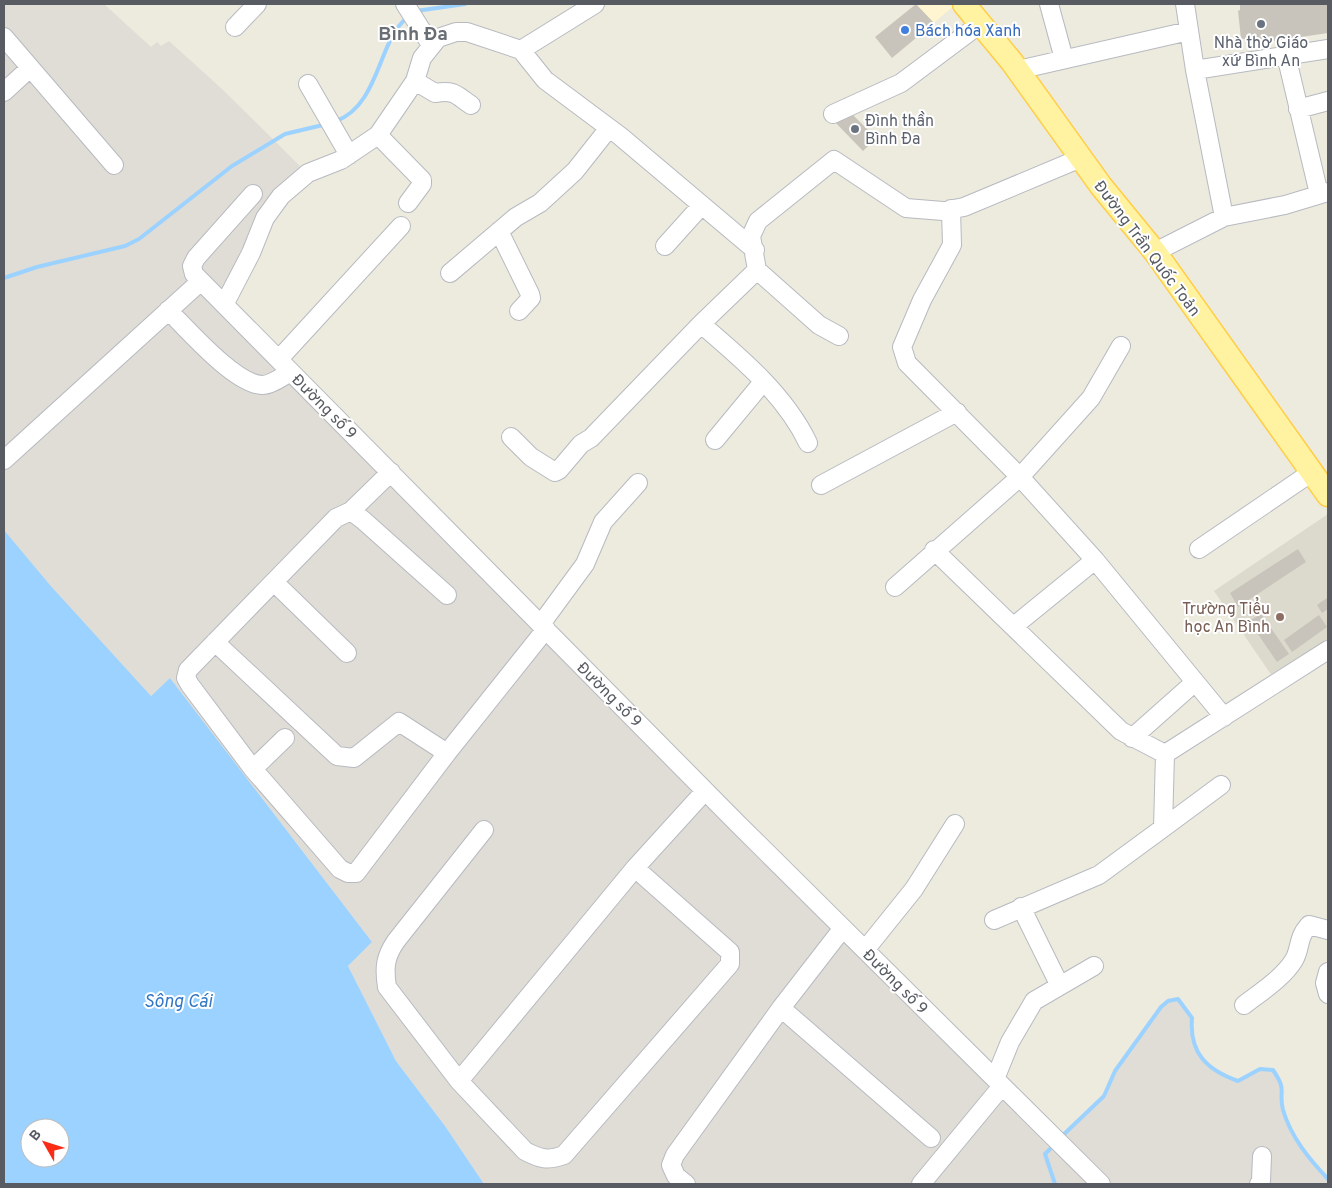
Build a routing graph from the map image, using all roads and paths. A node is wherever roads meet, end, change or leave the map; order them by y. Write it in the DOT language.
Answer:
graph roads {
  1 [pos="257,4"];
  2 [pos="595,4"];
  3 [pos="964,4"];
  4 [pos="1049,4"];
  5 [pos="1185,4"];
  6 [pos="409,11"];
  7 [pos="980,24"];
  8 [pos="235,27"];
  9 [pos="1189,31"];
  10 [pos="4,37"];
  11 [pos="432,45"];
  12 [pos="1328,49"];
  13 [pos="521,50"];
  14 [pos="1286,55"];
  15 [pos="1064,60"];
  16 [pos="30,68"];
  17 [pos="1018,70"];
  18 [pos="1195,70"];
  19 [pos="414,81"];
  20 [pos="308,84"];
  21 [pos="4,92"];
  22 [pos="1328,101"];
  23 [pos="471,105"];
  24 [pos="1298,109"];
  25 [pos="833,114"];
  26 [pos="608,128"];
  27 [pos="378,135"];
  28 [pos="349,155"];
  29 [pos="1081,158"];
  30 [pos="114,165"];
  31 [pos="1324,193"];
  32 [pos="252,194"];
  33 [pos="408,203"];
  34 [pos="701,206"];
  35 [pos="951,209"];
  36 [pos="1224,217"];
  37 [pos="401,226"];
  38 [pos="499,231"];
  39 [pos="665,246"];
  40 [pos="755,250"];
  41 [pos="1155,252"];
  42 [pos="756,270"];
  43 [pos="450,273"];
  44 [pos="201,281"];
  45 [pos="225,303"];
  46 [pos="168,310"];
  47 [pos="518,311"];
  48 [pos="701,324"];
  49 [pos="839,336"];
  50 [pos="1121,346"];
  51 [pos="279,359"];
  52 [pos="291,372"];
  53 [pos="763,382"];
  54 [pos="957,412"];
  55 [pos="511,437"];
  56 [pos="715,440"];
  57 [pos="808,443"];
  58 [pos="4,460"];
  59 [pos="391,472"];
  60 [pos="1020,477"];
  61 [pos="638,483"];
  62 [pos="821,485"];
  63 [pos="1323,486"];
  64 [pos="351,511"];
  65 [pos="1199,549"];
  66 [pos="934,550"];
  67 [pos="1095,560"];
  68 [pos="274,582"];
  69 [pos="895,587"];
  70 [pos="447,595"];
  71 [pos="1014,626"];
  72 [pos="544,627"];
  73 [pos="215,642"];
  74 [pos="1328,650"];
  75 [pos="347,653"];
  76 [pos="1195,682"];
  77 [pos="1224,717"];
  78 [pos="285,738"];
  79 [pos="1132,738"];
  80 [pos="447,753"];
  81 [pos="1165,754"];
  82 [pos="253,769"];
  83 [pos="1221,785"];
  84 [pos="705,791"];
  85 [pos="955,824"];
  86 [pos="1163,828"];
  87 [pos="484,830"];
  88 [pos="635,868"];
  89 [pos="1021,907"];
  90 [pos="994,920"];
  91 [pos="843,928"];
  92 [pos="1328,930"];
  93 [pos="865,950"];
  94 [pos="1094,966"];
  95 [pos="1328,972"];
  96 [pos="1060,986"];
  97 [pos="1328,994"];
  98 [pos="1244,1005"];
  99 [pos="781,1008"];
  100 [pos="459,1081"];
  101 [pos="999,1083"];
  102 [pos="931,1138"];
  103 [pos="1262,1156"];
  104 [pos="686,1184"];
  105 [pos="921,1184"];
  106 [pos="1101,1184"];
  107 [pos="1259,1184"];
  1 -- 8 [label="street"];
  2 -- 13 [label="street"];
  3 -- 7 [label="main road, Đường Trần Quốc Toản"];
  4 -- 15 [label="street"];
  5 -- 9 [label="street"];
  6 -- 11 [label="street"];
  7 -- 17 [label="main road, Đường Trần Quốc Toản"];
  7 -- 25 [label="street"];
  9 -- 15 [label="street"];
  9 -- 18 [label="street"];
  10 -- 16 [label="street"];
  11 -- 13 [label="street"];
  11 -- 19 [label="street"];
  12 -- 14 [label="street"];
  13 -- 26 [label="street"];
  14 -- 18 [label="street"];
  14 -- 24 [label="street"];
  15 -- 17 [label="street"];
  16 -- 21 [label="street"];
  16 -- 30 [label="street"];
  17 -- 29 [label="main road, Đường Trần Quốc Toản"];
  18 -- 36 [label="street"];
  19 -- 23 [label="street"];
  19 -- 27 [label="street"];
  20 -- 28 [label="street"];
  22 -- 24 [label="street"];
  24 -- 31 [label="street"];
  26 -- 34 [label="street"];
  26 -- 38 [label="street"];
  27 -- 28 [label="street"];
  27 -- 33 [label="street"];
  28 -- 45 [label="street"];
  29 -- 35 [label="street"];
  29 -- 41 [label="main road, Đường Trần Quốc Toản"];
  31 -- 36 [label="street"];
  32 -- 44 [label="street"];
  34 -- 39 [label="street"];
  34 -- 40 [label="street"];
  35 -- 40 [label="street"];
  35 -- 54 [label="street"];
  36 -- 41 [label="street"];
  37 -- 51 [label="street"];
  38 -- 43 [label="street"];
  38 -- 47 [label="street"];
  40 -- 42 [label="street"];
  41 -- 63 [label="main road, Đường Trần Quốc Toản"];
  42 -- 48 [label="street"];
  42 -- 49 [label="street"];
  44 -- 45 [label="street, Đường số 9"];
  44 -- 46 [label="street"];
  45 -- 51 [label="street, Đường số 9"];
  46 -- 52 [label="street"];
  46 -- 58 [label="street"];
  48 -- 53 [label="street"];
  48 -- 55 [label="street"];
  50 -- 60 [label="street"];
  51 -- 52 [label="street, Đường số 9"];
  52 -- 59 [label="street, Đường số 9"];
  53 -- 56 [label="street"];
  53 -- 57 [label="street"];
  54 -- 60 [label="street"];
  54 -- 62 [label="street"];
  59 -- 64 [label="street"];
  59 -- 72 [label="street, Đường số 9"];
  60 -- 66 [label="street"];
  60 -- 67 [label="street"];
  61 -- 72 [label="street"];
  63 -- 65 [label="street"];
  64 -- 68 [label="street"];
  64 -- 70 [label="street"];
  66 -- 69 [label="street"];
  66 -- 71 [label="street"];
  67 -- 71 [label="street"];
  67 -- 76 [label="street"];
  68 -- 73 [label="street"];
  68 -- 75 [label="street"];
  71 -- 79 [label="street"];
  72 -- 80 [label="street"];
  72 -- 84 [label="street, Đường số 9"];
  73 -- 80 [label="street"];
  73 -- 82 [label="street"];
  74 -- 77 [label="street"];
  76 -- 77 [label="street"];
  76 -- 79 [label="street"];
  77 -- 81 [label="street"];
  78 -- 82 [label="street"];
  79 -- 81 [label="street"];
  80 -- 82 [label="street"];
  81 -- 86 [label="street"];
  83 -- 86 [label="street"];
  84 -- 88 [label="street"];
  84 -- 91 [label="street, Đường số 9"];
  85 -- 93 [label="street"];
  86 -- 89 [label="street"];
  87 -- 100 [label="street"];
  88 -- 100 [label="street"];
  88 -- 100 [label="street"];
  89 -- 90 [label="street"];
  89 -- 96 [label="street"];
  91 -- 93 [label="street, Đường số 9"];
  91 -- 99 [label="street"];
  92 -- 98 [label="street"];
  93 -- 101 [label="street, Đường số 9"];
  94 -- 96 [label="street"];
  95 -- 97 [label="street"];
  96 -- 101 [label="street"];
  99 -- 102 [label="street"];
  99 -- 104 [label="street"];
  101 -- 105 [label="street"];
  101 -- 106 [label="street, Đường số 9"];
  103 -- 107 [label="street"];
}
